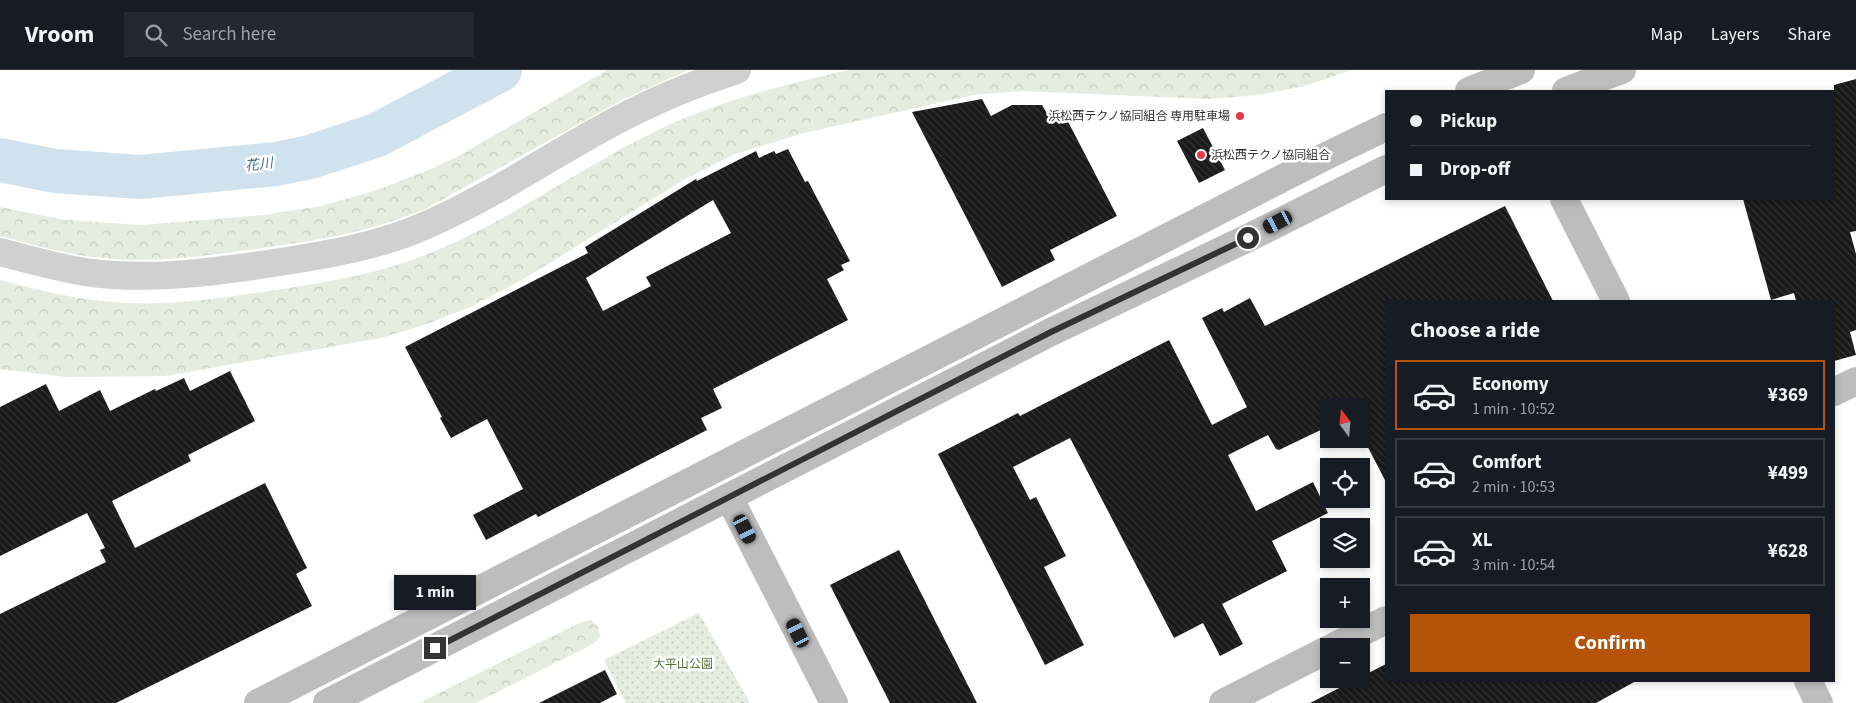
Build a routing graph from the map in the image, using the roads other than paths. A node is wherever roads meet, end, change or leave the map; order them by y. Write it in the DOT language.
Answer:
graph roads {
  1 [pos="737,70"];
  2 [pos="1622,70"];
  3 [pos="1515,79"];
  4 [pos="1473,90"];
  5 [pos="1569,90"];
  6 [pos="1385,128"];
  7 [pos="1385,170"];
  8 [pos="1565,200"];
  9 [pos="0,252"];
  10 [pos="1615,300"];
  11 [pos="1856,381"];
  12 [pos="1835,392"];
  13 [pos="729,497"];
  14 [pos="1385,621"];
  15 [pos="1351,638"];
  16 [pos="1320,654"];
  17 [pos="1808,682"];
  18 [pos="258,703"];
  19 [pos="327,703"];
  20 [pos="834,703"];
  21 [pos="1223,703"];
  22 [pos="1819,703"];
  1 -- 9 [label="street"];
  2 -- 5 [label="street"];
  3 -- 4 [label="street"];
  6 -- 18 [label="street"];
  7 -- 13 [label="street"];
  8 -- 10 [label="street"];
  11 -- 12 [label="street"];
  13 -- 19 [label="street"];
  13 -- 20 [label="street"];
  14 -- 15 [label="street"];
  16 -- 21 [label="street"];
  17 -- 22 [label="street"];
}
